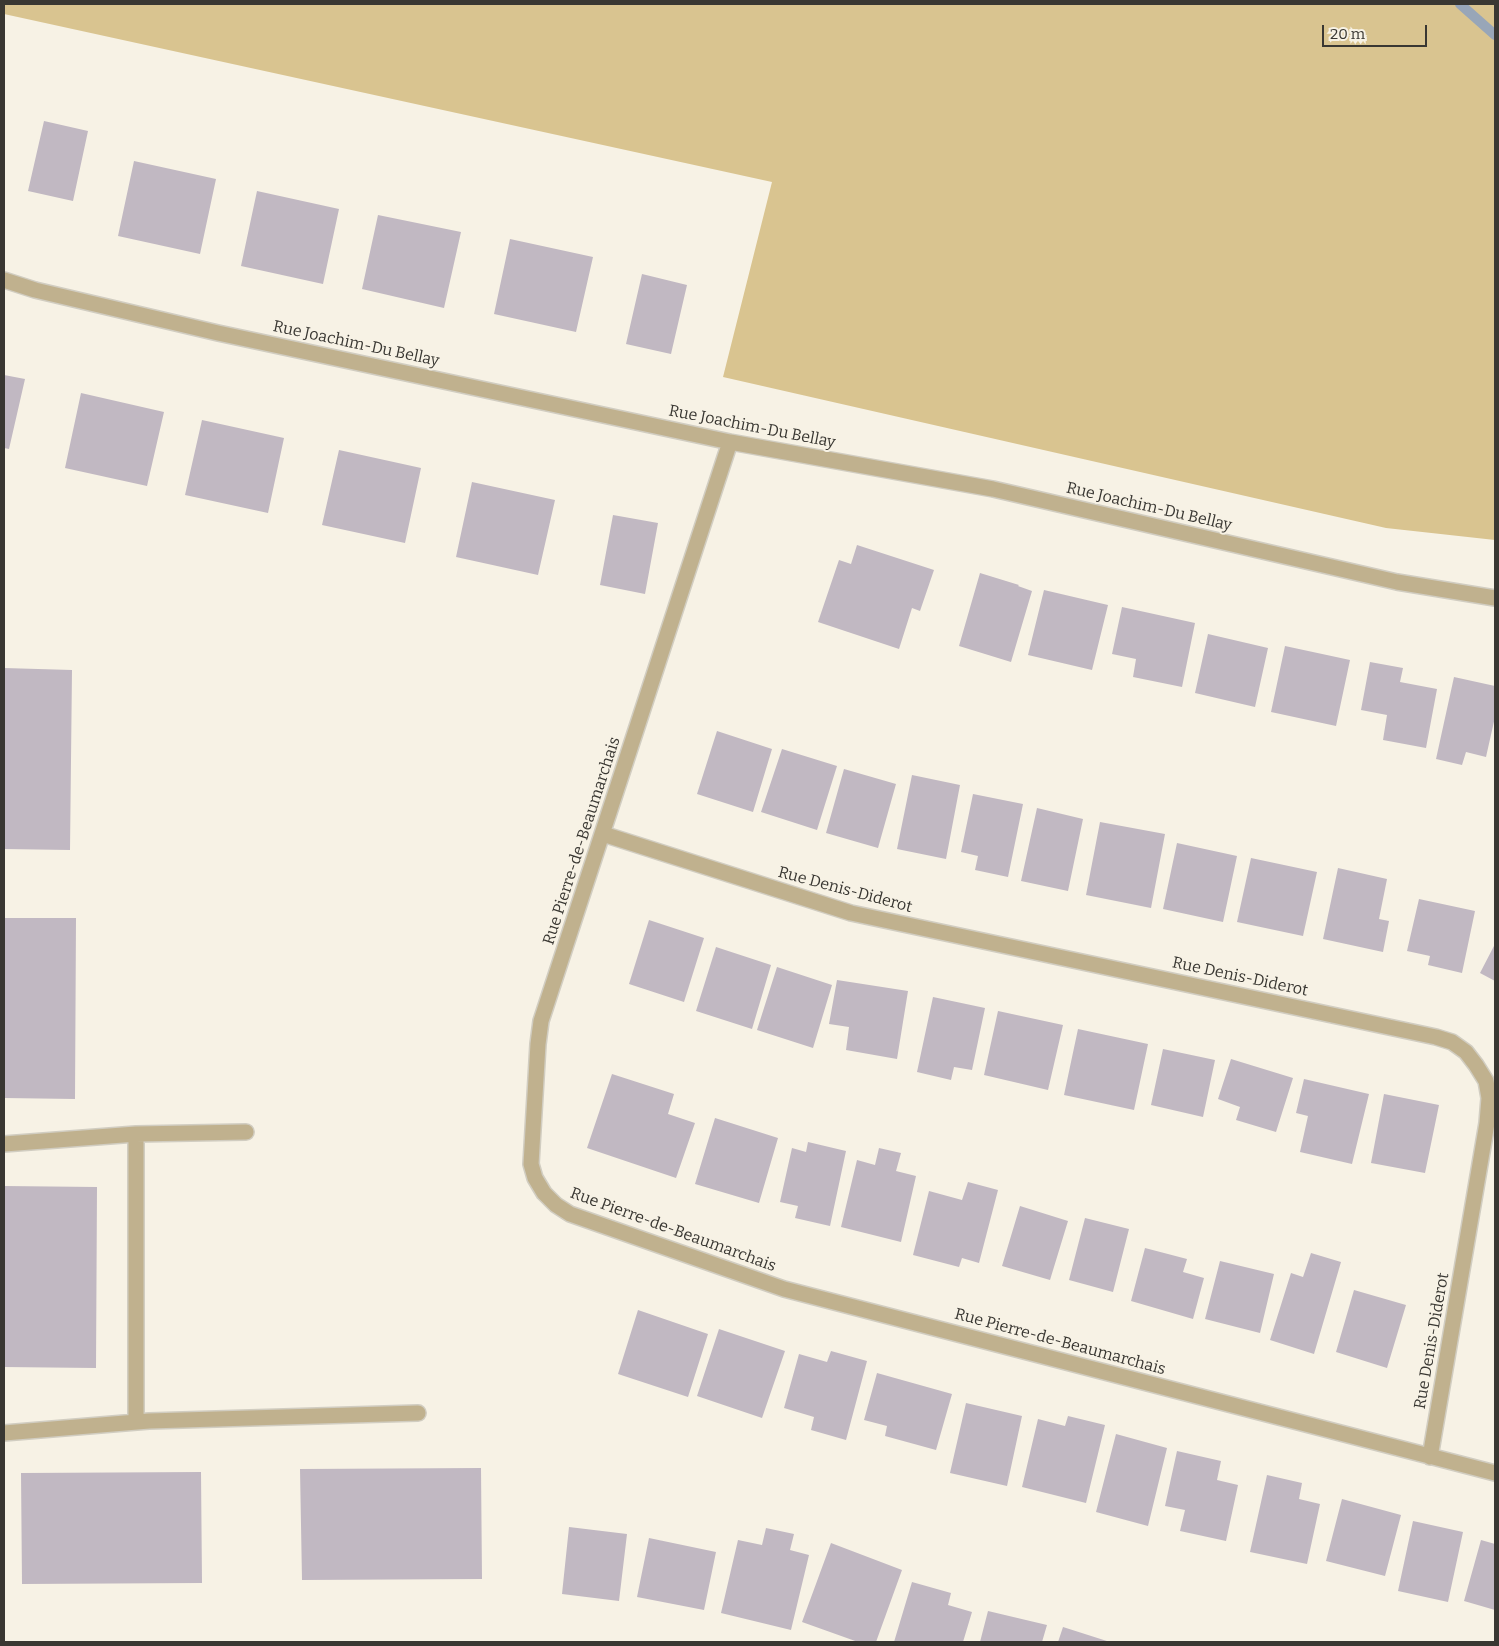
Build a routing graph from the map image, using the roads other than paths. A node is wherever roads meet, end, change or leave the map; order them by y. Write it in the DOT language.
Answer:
graph roads {
  1 [pos="4,280"];
  2 [pos="730,442"];
  3 [pos="1495,598"];
  4 [pos="603,834"];
  5 [pos="246,1132"];
  6 [pos="136,1134"];
  7 [pos="4,1144"];
  8 [pos="418,1413"];
  9 [pos="136,1422"];
  10 [pos="4,1433"];
  11 [pos="1430,1456"];
  12 [pos="1495,1473"];
  1 -- 2 [label="street, Rue Joachim-Du Bellay"];
  2 -- 3 [label="street, Rue Joachim-Du Bellay"];
  2 -- 4 [label="street, Rue Pierre-de-Beaumarchais"];
  4 -- 11 [label="street, Rue Pierre-de-Beaumarchais"];
  4 -- 11 [label="street, Rue Denis-Diderot"];
  5 -- 6 [label="street"];
  6 -- 7 [label="street"];
  6 -- 9 [label="street"];
  8 -- 9 [label="street"];
  9 -- 10 [label="street"];
  11 -- 12 [label="street, Rue Pierre-de-Beaumarchais"];
}
